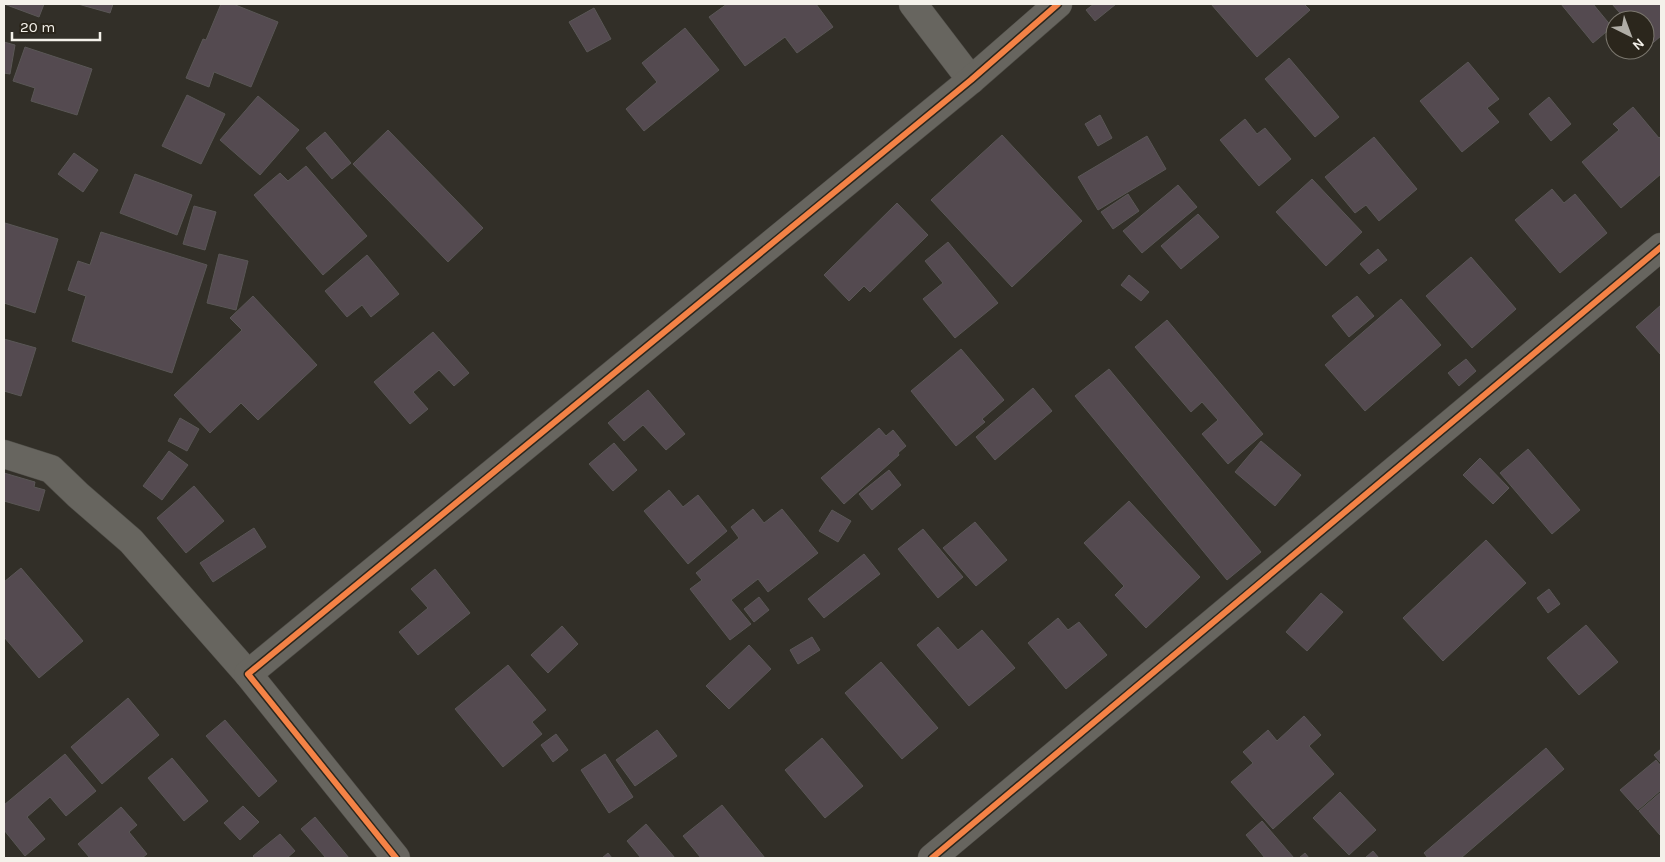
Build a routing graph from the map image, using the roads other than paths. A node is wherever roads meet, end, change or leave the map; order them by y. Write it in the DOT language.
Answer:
graph roads {
  1 [pos="913,4"];
  2 [pos="1058,4"];
  3 [pos="971,80"];
  4 [pos="1661,247"];
  5 [pos="4,454"];
  6 [pos="248,674"];
  7 [pos="396,858"];
  8 [pos="932,858"];
  1 -- 3 [label="street"];
  2 -- 3 [label="street"];
  3 -- 6 [label="street"];
  4 -- 8 [label="street"];
  5 -- 6 [label="street"];
  6 -- 7 [label="street"];
}
